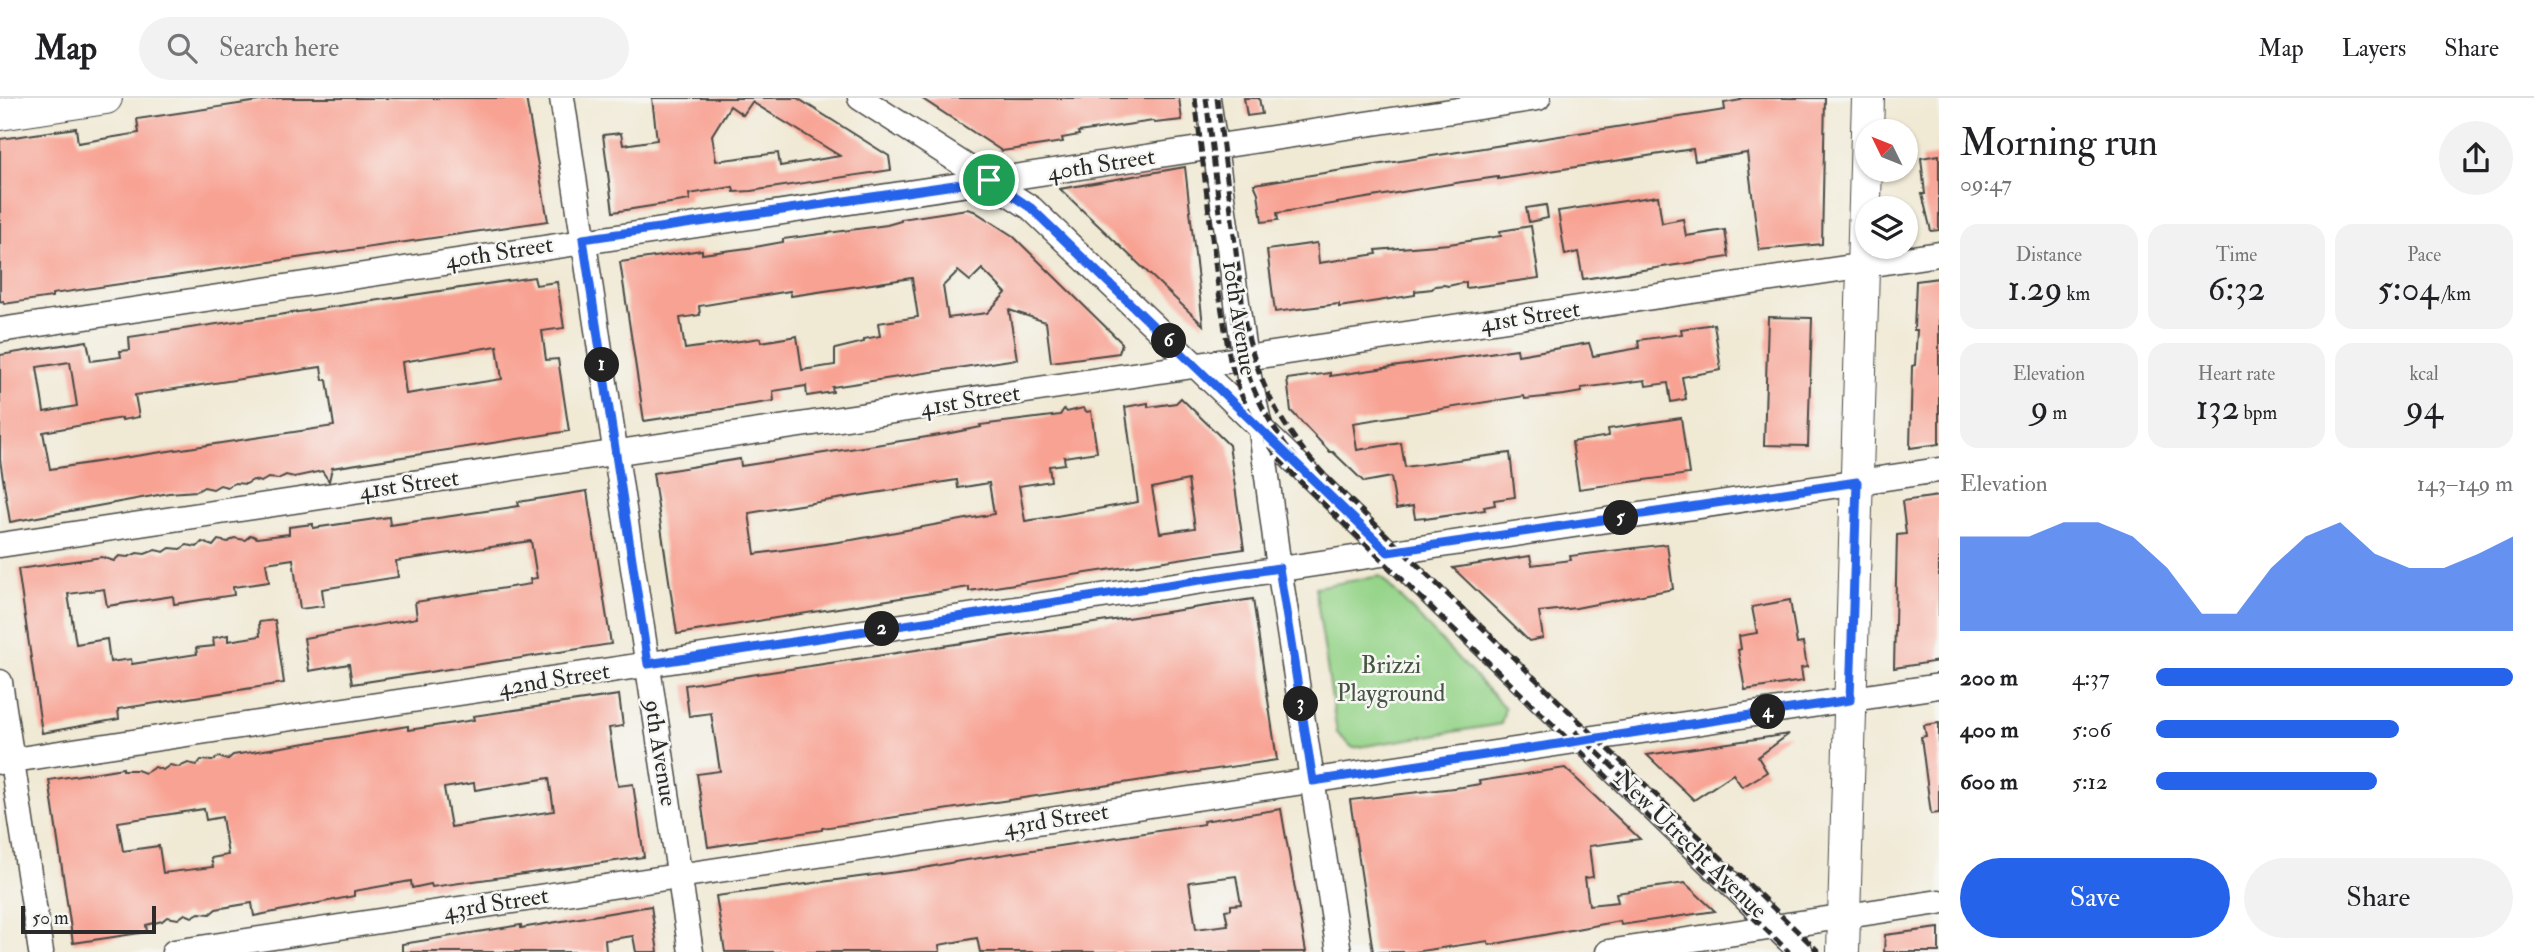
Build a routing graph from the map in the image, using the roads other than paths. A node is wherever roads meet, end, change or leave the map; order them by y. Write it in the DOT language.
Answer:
graph roads {
  1 [pos="106,98"];
  2 [pos="562,98"];
  3 [pos="860,98"];
  4 [pos="1208,98"];
  5 [pos="1538,98"];
  6 [pos="1868,98"];
  7 [pos="0,114"];
  8 [pos="1215,146"];
  9 [pos="989,180"];
  10 [pos="583,239"];
  11 [pos="1939,254"];
  12 [pos="1863,266"];
  13 [pos="0,330"];
  14 [pos="1245,359"];
  15 [pos="1196,367"];
  16 [pos="1261,430"];
  17 [pos="615,453"];
  18 [pos="1939,470"];
  19 [pos="1857,482"];
  20 [pos="0,545"];
  21 [pos="1388,552"];
  22 [pos="1279,568"];
  23 [pos="648,664"];
  24 [pos="0,682"];
  25 [pos="1939,687"];
  26 [pos="1850,700"];
  27 [pos="1583,740"];
  28 [pos="6,761"];
  29 [pos="1313,781"];
  30 [pos="680,876"];
  31 [pos="1939,902"];
  32 [pos="1843,917"];
  33 [pos="1776,926"];
  34 [pos="41,952"];
  35 [pos="174,952"];
  36 [pos="691,952"];
  37 [pos="1339,952"];
  38 [pos="1608,952"];
  39 [pos="1801,952"];
  40 [pos="1843,952"];
  1 -- 7 [label="main road"];
  2 -- 10 [label="street, 9th Avenue"];
  3 -- 9 [label="street, New Utrecht Avenue"];
  4 -- 8 [label="street, 10th Avenue"];
  5 -- 8 [label="street, 40th Street"];
  6 -- 12 [label="main road"];
  8 -- 9 [label="street, 40th Street"];
  8 -- 14 [label="street, 10th Avenue"];
  9 -- 10 [label="street, 40th Street"];
  9 -- 15 [label="street, New Utrecht Avenue"];
  10 -- 13 [label="street, 40th Street"];
  10 -- 17 [label="street, 9th Avenue"];
  11 -- 12 [label="street, 41st Street"];
  12 -- 14 [label="street, 41st Street"];
  12 -- 19 [label="main road"];
  14 -- 15 [label="street, 41st Street"];
  14 -- 16 [label="street, 10th Avenue"];
  15 -- 16 [label="street, New Utrecht Avenue"];
  15 -- 17 [label="street, 41st Street"];
  16 -- 21 [label="street, New Utrecht Avenue"];
  16 -- 22 [label="street, 10th Avenue"];
  17 -- 20 [label="street, 41st Street"];
  17 -- 23 [label="street, 9th Avenue"];
  18 -- 19 [label="street, 42nd Street"];
  19 -- 21 [label="street, 42nd Street"];
  19 -- 26 [label="main road"];
  21 -- 22 [label="street, 42nd Street"];
  21 -- 27 [label="street, New Utrecht Avenue"];
  22 -- 23 [label="street, 42nd Street"];
  22 -- 29 [label="street, 10th Avenue"];
  23 -- 28 [label="street, 42nd Street"];
  23 -- 30 [label="street, 9th Avenue"];
  24 -- 28 [label="street"];
  25 -- 26 [label="street, 43rd Street"];
  26 -- 27 [label="street, 43rd Street"];
  26 -- 32 [label="main road"];
  27 -- 29 [label="street, 43rd Street"];
  27 -- 33 [label="street, New Utrecht Avenue"];
  28 -- 34 [label="street"];
  29 -- 30 [label="street, 43rd Street"];
  29 -- 37 [label="street, 10th Avenue"];
  30 -- 35 [label="street, 43rd Street"];
  30 -- 36 [label="street, 9th Avenue"];
  31 -- 32 [label="street"];
  32 -- 33 [label="street"];
  32 -- 40 [label="main road"];
  33 -- 38 [label="street"];
  33 -- 39 [label="street, New Utrecht Avenue"];
}
